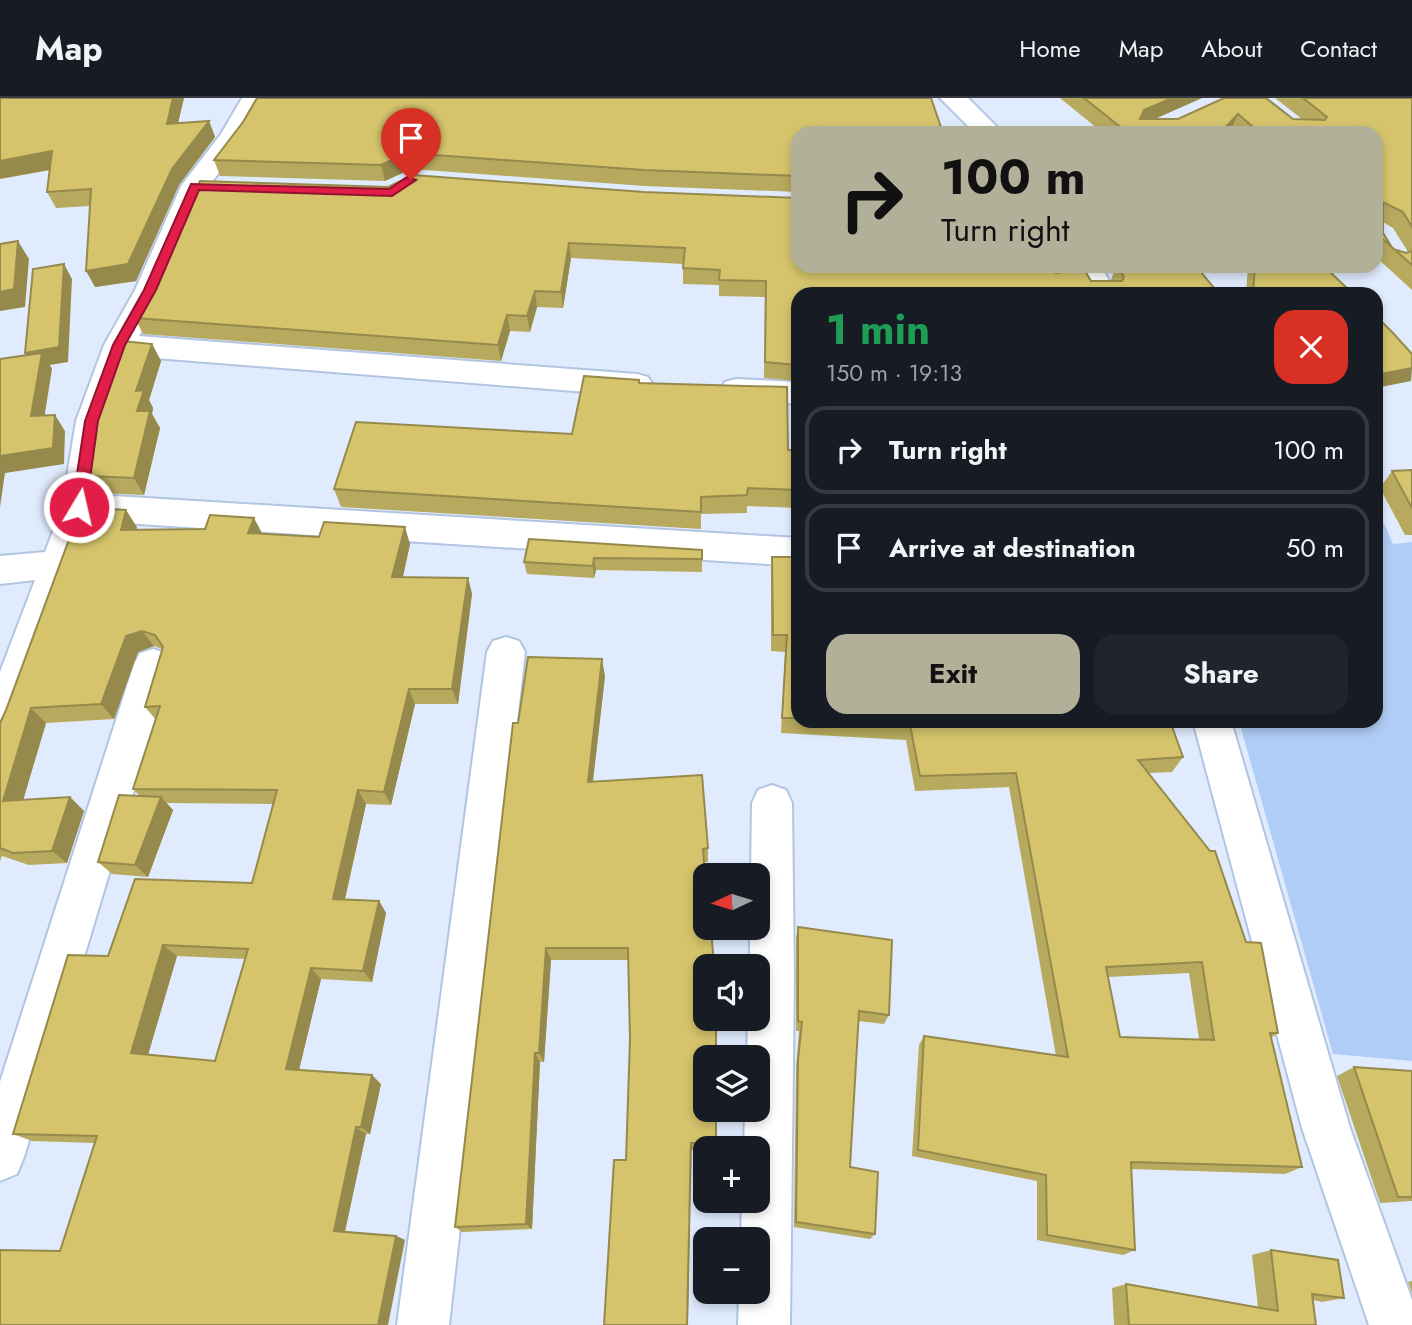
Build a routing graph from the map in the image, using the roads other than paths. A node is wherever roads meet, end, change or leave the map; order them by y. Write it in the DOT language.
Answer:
graph roads {
  1 [pos="953,98"];
  2 [pos="260,99"];
  3 [pos="983,126"];
  4 [pos="119,345"];
  5 [pos="664,387"];
  6 [pos="704,389"];
  7 [pos="791,393"];
  8 [pos="79,507"];
  9 [pos="791,552"];
  10 [pos="57,564"];
  11 [pos="0,570"];
  12 [pos="506,652"];
  13 [pos="153,664"];
  14 [pos="0,724"];
  15 [pos="1214,728"];
  16 [pos="772,803"];
  17 [pos="0,1157"];
  18 [pos="423,1325"];
  19 [pos="764,1325"];
  20 [pos="1395,1325"];
  1 -- 3 [label="street"];
  2 -- 4 [label="street"];
  4 -- 5 [label="street"];
  4 -- 8 [label="street"];
  6 -- 7 [label="street"];
  8 -- 9 [label="street"];
  8 -- 10 [label="street"];
  10 -- 11 [label="street"];
  10 -- 14 [label="street"];
  12 -- 18 [label="street"];
  13 -- 17 [label="street"];
  15 -- 20 [label="street"];
  16 -- 19 [label="street"];
}
